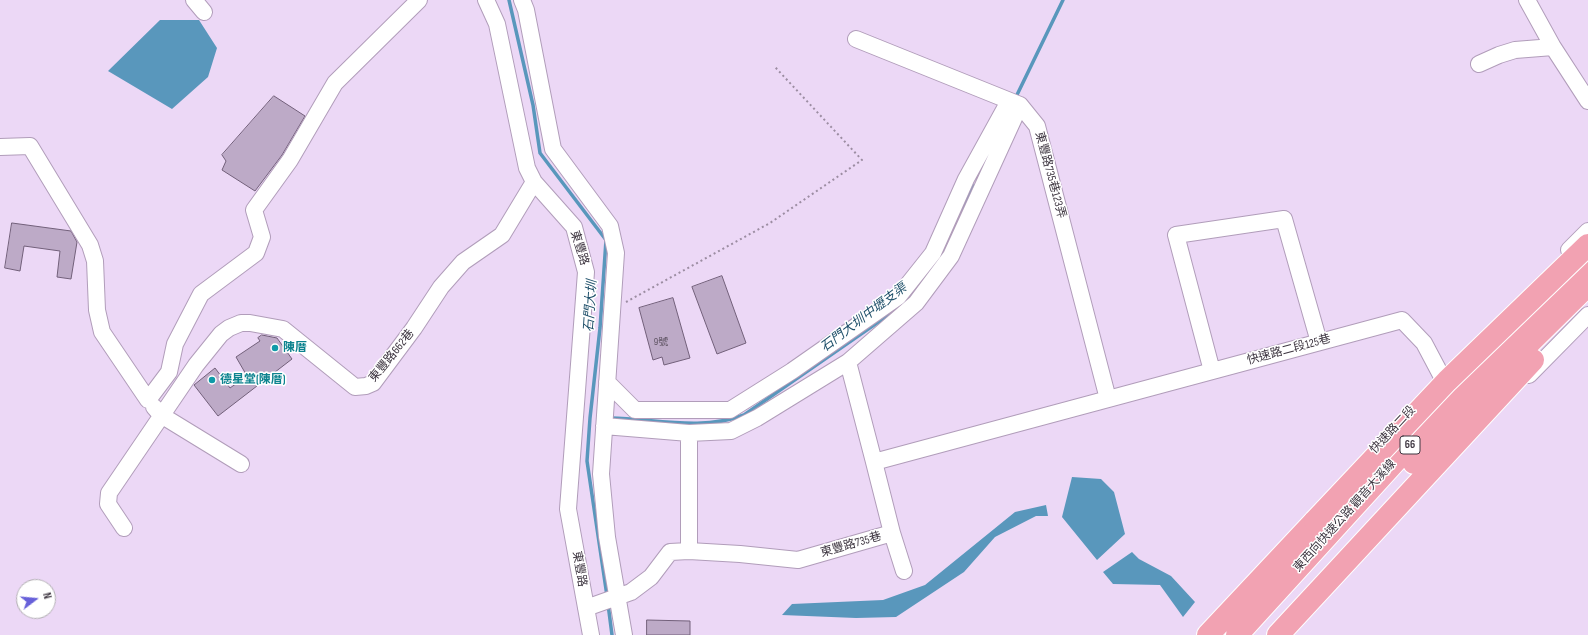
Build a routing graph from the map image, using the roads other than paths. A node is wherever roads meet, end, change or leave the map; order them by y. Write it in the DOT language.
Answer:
graph roads {
  1 [pos="418,0"];
  2 [pos="486,0"];
  3 [pos="522,0"];
  4 [pos="1527,0"];
  5 [pos="856,39"];
  6 [pos="1553,47"];
  7 [pos="1479,64"];
  8 [pos="1588,101"];
  9 [pos="1014,103"];
  10 [pos="0,147"];
  11 [pos="534,182"];
  12 [pos="1588,231"];
  13 [pos="1588,245"];
  14 [pos="1588,261"];
  15 [pos="1588,285"];
  16 [pos="1588,306"];
  17 [pos="1588,315"];
  18 [pos="1319,342"];
  19 [pos="848,362"];
  20 [pos="1212,371"];
  21 [pos="1442,377"];
  22 [pos="607,382"];
  23 [pos="1108,398"];
  24 [pos="148,400"];
  25 [pos="161,416"];
  26 [pos="604,426"];
  27 [pos="689,432"];
  28 [pos="874,462"];
  29 [pos="241,464"];
  30 [pos="124,528"];
  31 [pos="892,533"];
  32 [pos="689,551"];
  33 [pos="904,571"];
  34 [pos="610,600"];
  35 [pos="586,608"];
  36 [pos="591,635"];
  37 [pos="624,635"];
  38 [pos="1204,635"];
  39 [pos="1208,635"];
  40 [pos="1237,635"];
  41 [pos="1254,635"];
  42 [pos="1278,635"];
  43 [pos="1287,635"];
  1 -- 24 [label="street"];
  2 -- 11 [label="street, 東豐路"];
  3 -- 22 [label="street"];
  4 -- 6 [label="street"];
  5 -- 9 [label="street, 東豐路735巷123弄"];
  6 -- 7 [label="street"];
  6 -- 8 [label="street"];
  9 -- 19 [label="street"];
  9 -- 22 [label="street"];
  9 -- 23 [label="street, 東豐路735巷123弄"];
  10 -- 24 [label="street"];
  11 -- 25 [label="street, 東豐路662巷"];
  11 -- 35 [label="street, 東豐路"];
  12 -- 21 [label="street, 快速路二段"];
  13 -- 39 [label="highway, bridge"];
  14 -- 40 [label="highway, 東西向快速公路 觀音大溪線 / 66"];
  15 -- 41 [label="highway, 東西向快速公路 觀音大溪線 / 66"];
  16 -- 42 [label="highway"];
  17 -- 43 [label="street"];
  18 -- 20 [label="street, 快速路二段125巷"];
  18 -- 20 [label="street"];
  18 -- 21 [label="street, 快速路二段125巷"];
  19 -- 27 [label="street"];
  19 -- 28 [label="street, 東豐路735巷"];
  20 -- 23 [label="street, 快速路二段125巷"];
  21 -- 38 [label="street, 快速路二段"];
  22 -- 26 [label="street"];
  23 -- 28 [label="street"];
  24 -- 25 [label="street"];
  25 -- 29 [label="street"];
  25 -- 30 [label="street, 東豐路662巷"];
  26 -- 27 [label="street"];
  26 -- 34 [label="street"];
  27 -- 32 [label="street"];
  28 -- 31 [label="street, 東豐路735巷"];
  31 -- 32 [label="street, 東豐路735巷"];
  31 -- 33 [label="street"];
  32 -- 34 [label="street, 東豐路735巷"];
  34 -- 35 [label="street, 東豐路735巷"];
  34 -- 37 [label="street"];
  35 -- 36 [label="street, 東豐路"];
}
